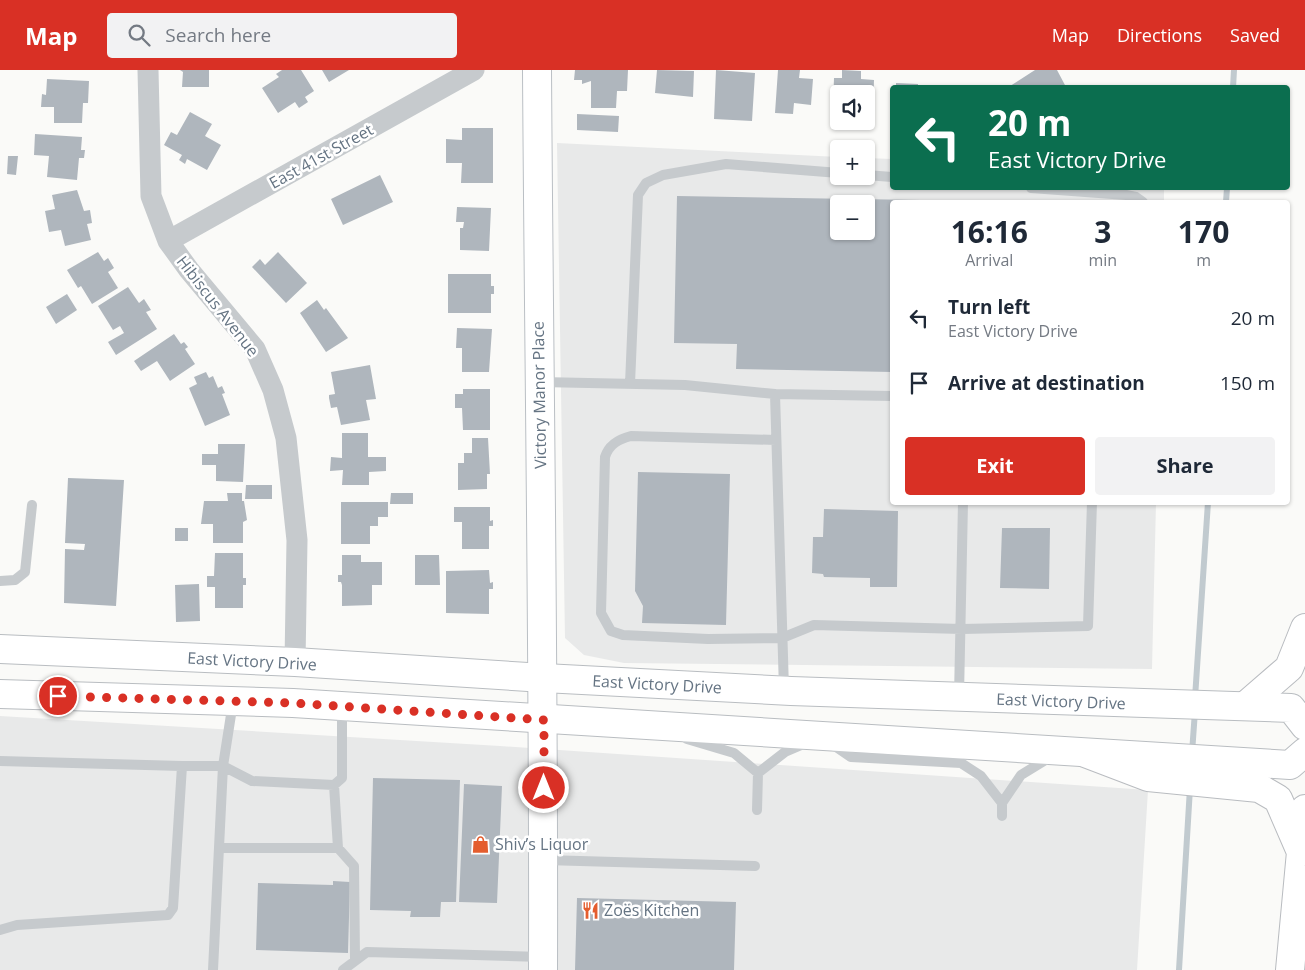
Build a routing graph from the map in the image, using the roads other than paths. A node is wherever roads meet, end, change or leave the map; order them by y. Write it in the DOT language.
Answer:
graph roads {
  1 [pos="148,70"];
  2 [pos="474,70"];
  3 [pos="537,70"];
  4 [pos="830,171"];
  5 [pos="875,176"];
  6 [pos="890,177"];
  7 [pos="1058,190"];
  8 [pos="1140,200"];
  9 [pos="168,241"];
  10 [pos="539,382"];
  11 [pos="630,384"];
  12 [pos="775,394"];
  13 [pos="890,396"];
  14 [pos="776,440"];
  15 [pos="32,505"];
  16 [pos="962,505"];
  17 [pos="1092,505"];
  18 [pos="0,581"];
  19 [pos="1305,628"];
  20 [pos="962,629"];
  21 [pos="782,638"];
  22 [pos="0,649"];
  23 [pos="295,662"];
  24 [pos="544,678"];
  25 [pos="784,690"];
  26 [pos="0,694"];
  27 [pos="959,697"];
  28 [pos="233,701"];
  29 [pos="342,706"];
  30 [pos="1238,706"];
  31 [pos="544,720"];
  32 [pos="645,726"];
  33 [pos="1305,726"];
  34 [pos="821,737"];
  35 [pos="1072,752"];
  36 [pos="1305,752"];
  37 [pos="0,761"];
  38 [pos="182,766"];
  39 [pos="224,766"];
  40 [pos="758,773"];
  41 [pos="1226,773"];
  42 [pos="334,784"];
  43 [pos="1002,802"];
  44 [pos="1305,809"];
  45 [pos="757,810"];
  46 [pos="1002,816"];
  47 [pos="219,848"];
  48 [pos="338,848"];
  49 [pos="1301,852"];
  50 [pos="544,860"];
  51 [pos="755,866"];
  52 [pos="0,930"];
  53 [pos="355,959"];
  54 [pos="543,963"];
  55 [pos="213,970"];
  56 [pos="343,970"];
  57 [pos="1290,970"];
  1 -- 9 [label="street, Hibiscus Avenue"];
  2 -- 9 [label="street, East 41st Street"];
  3 -- 10 [label="main road, Victory Manor Place"];
  4 -- 11 [label="lane"];
  5 -- 6 [label="lane"];
  7 -- 8 [label="lane"];
  9 -- 23 [label="street, Hibiscus Avenue"];
  10 -- 11 [label="lane"];
  10 -- 24 [label="main road, Victory Manor Place"];
  11 -- 12 [label="lane"];
  12 -- 13 [label="lane"];
  12 -- 14 [label="lane"];
  14 -- 21 [label="lane"];
  14 -- 21 [label="lane"];
  15 -- 18 [label="lane"];
  16 -- 20 [label="lane"];
  17 -- 20 [label="lane"];
  19 -- 30 [label="main road"];
  20 -- 21 [label="lane"];
  20 -- 27 [label="lane"];
  21 -- 25 [label="lane"];
  22 -- 23 [label="main road, East Victory Drive"];
  23 -- 24 [label="main road, East Victory Drive"];
  24 -- 25 [label="main road, East Victory Drive"];
  24 -- 31 [label="main road, Victory Manor Place"];
  25 -- 27 [label="main road, East Victory Drive"];
  26 -- 28 [label="main road"];
  27 -- 30 [label="main road, East Victory Drive"];
  28 -- 29 [label="main road"];
  28 -- 39 [label="lane"];
  29 -- 31 [label="main road"];
  29 -- 42 [label="lane"];
  30 -- 33 [label="main road, East Victory Drive"];
  31 -- 32 [label="main road"];
  31 -- 50 [label="main road, Victory Manor Place"];
  32 -- 34 [label="main road"];
  32 -- 40 [label="lane"];
  34 -- 35 [label="main road"];
  34 -- 40 [label="lane"];
  34 -- 43 [label="lane"];
  35 -- 41 [label="main road"];
  35 -- 43 [label="lane"];
  36 -- 41 [label="main road"];
  37 -- 38 [label="lane"];
  38 -- 39 [label="lane"];
  38 -- 52 [label="lane"];
  39 -- 42 [label="lane"];
  39 -- 47 [label="lane"];
  40 -- 45 [label="lane"];
  41 -- 49 [label="main road"];
  42 -- 48 [label="lane"];
  43 -- 46 [label="lane"];
  44 -- 49 [label="main road"];
  47 -- 48 [label="lane"];
  47 -- 55 [label="lane"];
  48 -- 53 [label="lane"];
  49 -- 57 [label="main road"];
  50 -- 51 [label="lane"];
  50 -- 54 [label="main road, Victory Manor Place"];
  53 -- 54 [label="lane"];
  53 -- 56 [label="lane"];
}
